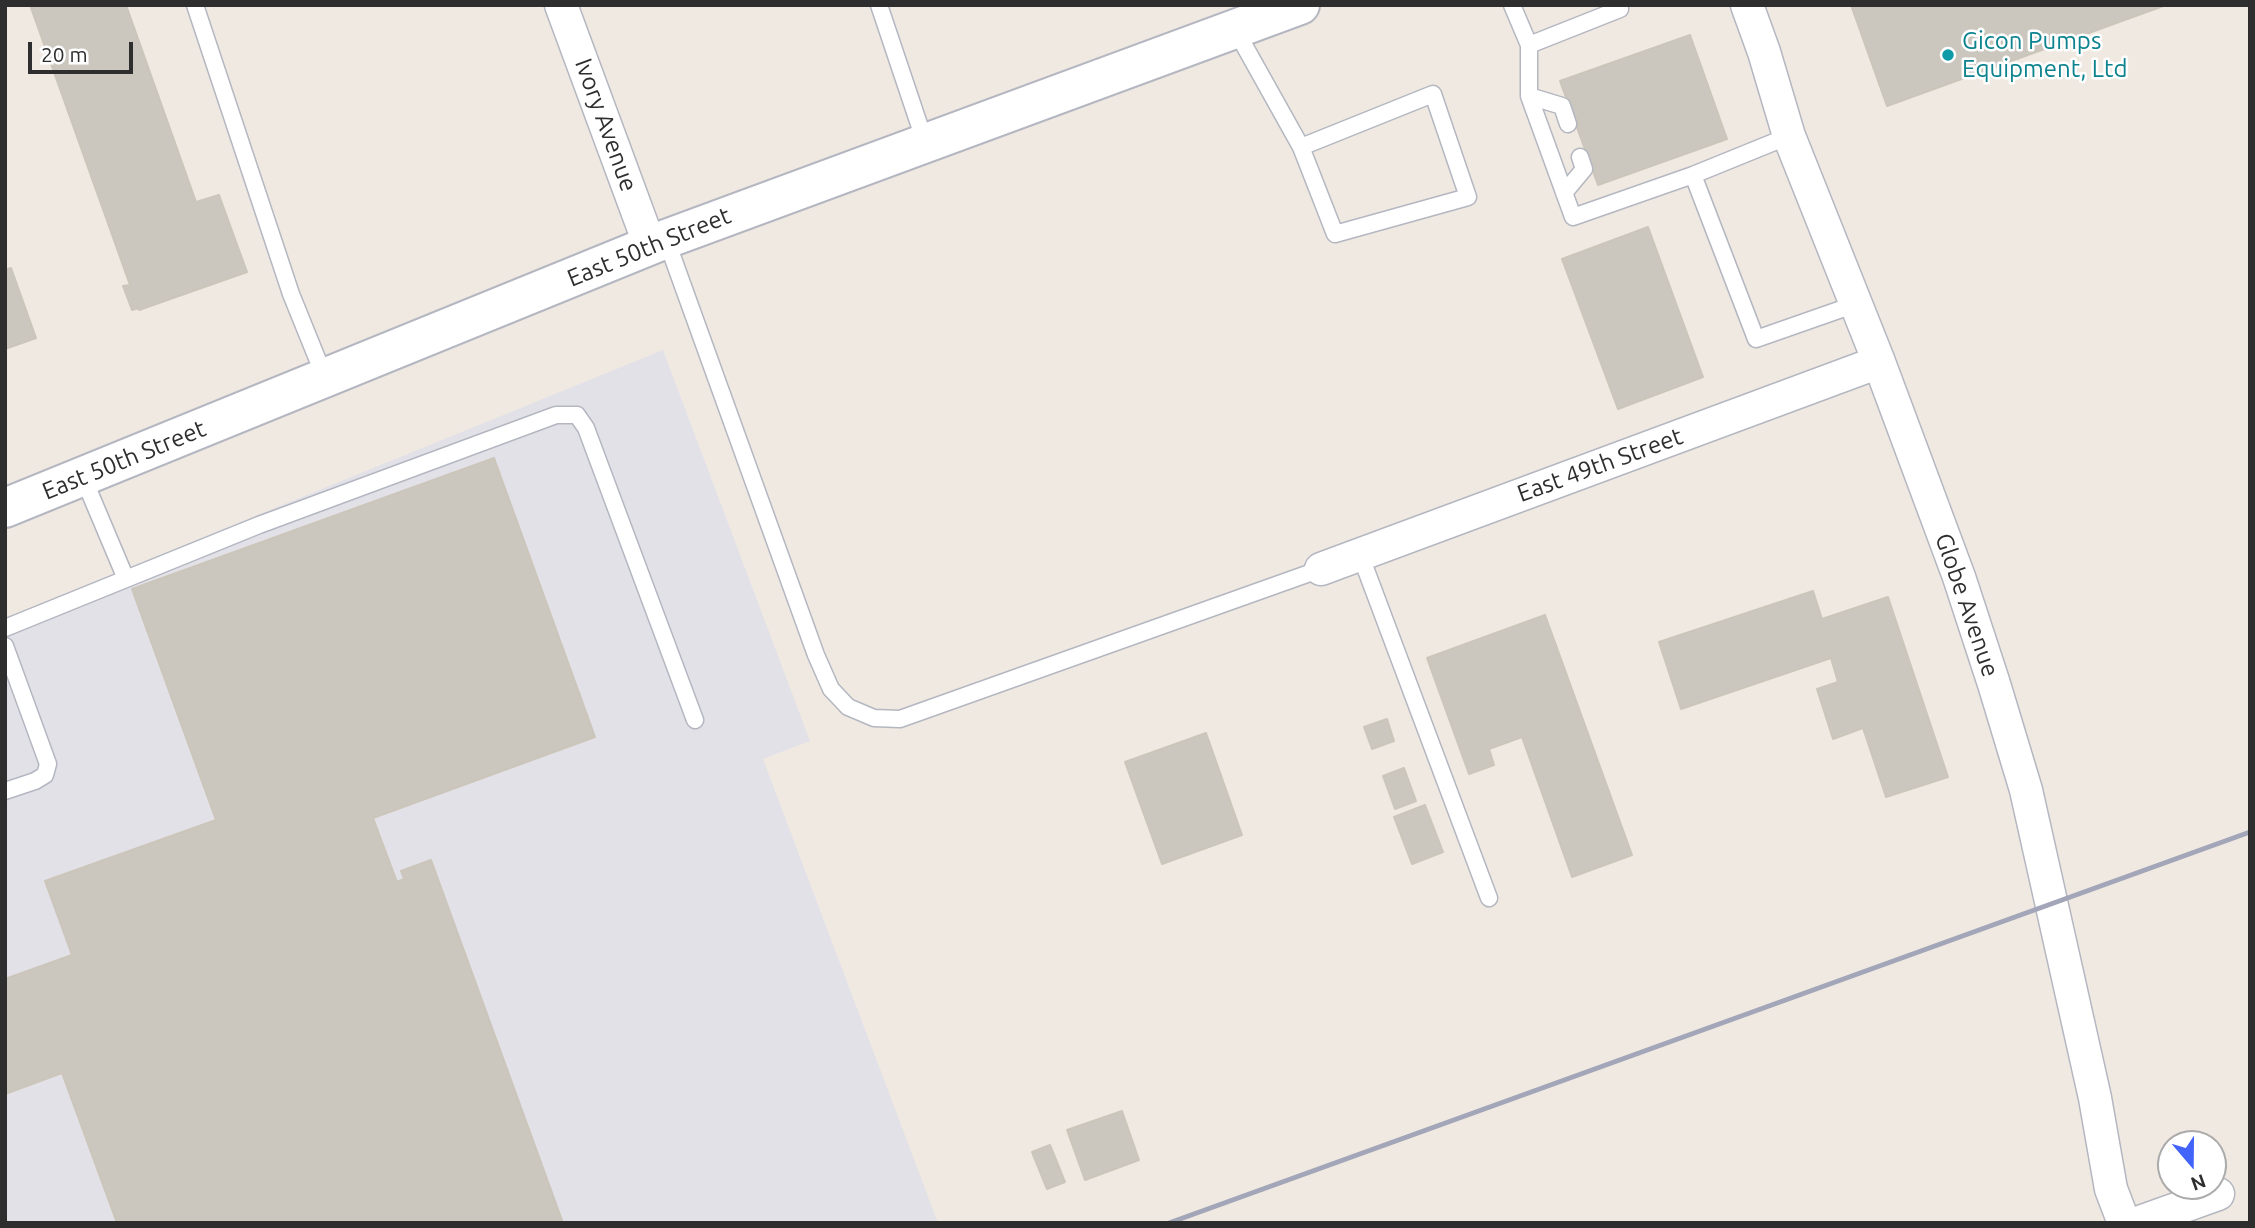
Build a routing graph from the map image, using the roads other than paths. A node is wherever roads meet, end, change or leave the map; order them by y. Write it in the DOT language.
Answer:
graph roads {
  1 [pos="195,5"];
  2 [pos="561,5"];
  3 [pos="880,5"];
  4 [pos="1300,5"];
  5 [pos="1512,5"];
  6 [pos="1618,5"];
  7 [pos="1747,5"];
  8 [pos="1235,29"];
  9 [pos="1529,45"];
  10 [pos="1529,96"];
  11 [pos="1568,124"];
  12 [pos="1789,136"];
  13 [pos="925,142"];
  14 [pos="1301,147"];
  15 [pos="1580,157"];
  16 [pos="1693,175"];
  17 [pos="1564,192"];
  18 [pos="658,242"];
  19 [pos="1856,304"];
  20 [pos="1879,362"];
  21 [pos="325,378"];
  22 [pos="83,477"];
  23 [pos="5,508"];
  24 [pos="1360,554"];
  25 [pos="1321,569"];
  26 [pos="126,579"];
  27 [pos="5,628"];
  28 [pos="5,646"];
  29 [pos="695,720"];
  30 [pos="5,791"];
  31 [pos="1489,898"];
  32 [pos="2201,1200"];
  33 [pos="2124,1223"];
  34 [pos="2137,1223"];
  1 -- 21 [label="lane"];
  2 -- 18 [label="street, Ivory Avenue"];
  3 -- 13 [label="lane"];
  4 -- 8 [label="main road, East 50th Street"];
  5 -- 9 [label="lane"];
  6 -- 9 [label="lane"];
  7 -- 12 [label="street, Globe Avenue"];
  8 -- 13 [label="main road, East 50th Street"];
  8 -- 14 [label="lane"];
  9 -- 10 [label="lane"];
  10 -- 11 [label="lane"];
  10 -- 17 [label="lane"];
  12 -- 16 [label="lane"];
  12 -- 19 [label="street, Globe Avenue"];
  13 -- 18 [label="main road, East 50th Street"];
  14 -- 14 [label="lane"];
  15 -- 17 [label="lane"];
  16 -- 17 [label="lane"];
  16 -- 19 [label="lane"];
  18 -- 21 [label="main road, East 50th Street"];
  18 -- 25 [label="lane"];
  19 -- 20 [label="street, Globe Avenue"];
  20 -- 24 [label="street, East 49th Street"];
  20 -- 33 [label="street, Globe Avenue"];
  21 -- 22 [label="main road, East 50th Street"];
  22 -- 23 [label="main road, East 50th Street"];
  22 -- 26 [label="lane"];
  24 -- 25 [label="street, East 49th Street"];
  24 -- 31 [label="lane"];
  26 -- 27 [label="lane"];
  26 -- 29 [label="lane"];
  28 -- 30 [label="lane"];
  32 -- 34 [label="street"];
}
